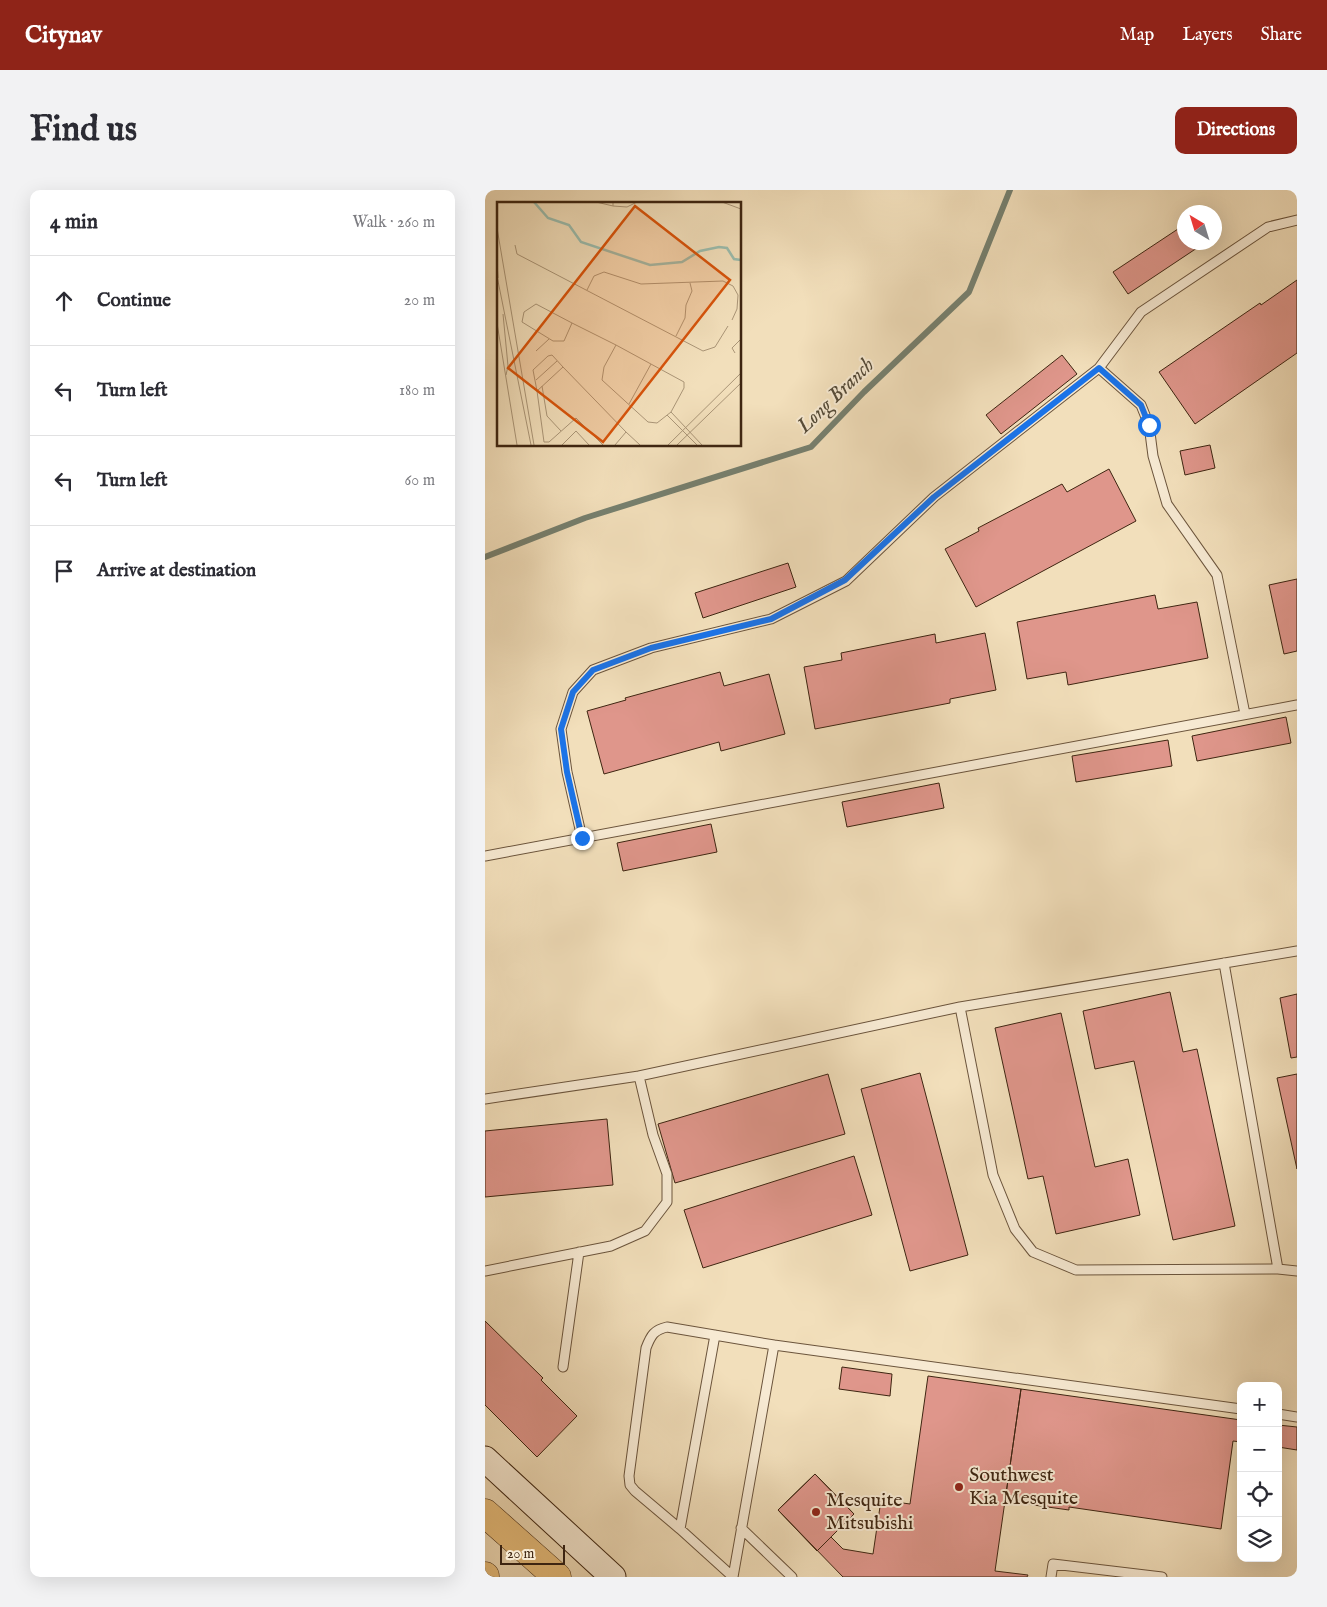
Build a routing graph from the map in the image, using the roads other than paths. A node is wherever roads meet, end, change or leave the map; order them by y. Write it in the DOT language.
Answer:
graph roads {
  1 [pos="1297,220"];
  2 [pos="1099,368"];
  3 [pos="1297,705"];
  4 [pos="1245,714"];
  5 [pos="582,838"];
  6 [pos="485,856"];
  7 [pos="1297,951"];
  8 [pos="1224,963"];
  9 [pos="960,1007"];
  10 [pos="639,1076"];
  11 [pos="485,1099"];
  12 [pos="579,1252"];
  13 [pos="1278,1269"];
  14 [pos="485,1271"];
  15 [pos="1297,1271"];
  16 [pos="715,1335"];
  17 [pos="774,1345"];
  18 [pos="563,1367"];
  19 [pos="1237,1408"];
  20 [pos="1282,1415"];
  21 [pos="1297,1417"];
  22 [pos="485,1459"];
  23 [pos="485,1512"];
  24 [pos="741,1528"];
  25 [pos="680,1529"];
  26 [pos="557,1577"];
  27 [pos="613,1577"];
  28 [pos="733,1577"];
  29 [pos="792,1577"];
  30 [pos="1051,1577"];
  31 [pos="1162,1577"];
  1 -- 2 [label="lane"];
  2 -- 4 [label="lane"];
  2 -- 5 [label="lane"];
  3 -- 4 [label="lane"];
  4 -- 5 [label="lane"];
  5 -- 6 [label="lane"];
  7 -- 8 [label="lane"];
  8 -- 9 [label="lane"];
  8 -- 13 [label="lane"];
  9 -- 10 [label="lane"];
  9 -- 13 [label="lane"];
  10 -- 11 [label="lane"];
  10 -- 12 [label="lane"];
  12 -- 14 [label="lane"];
  12 -- 18 [label="lane"];
  13 -- 15 [label="lane"];
  16 -- 17 [label="lane"];
  16 -- 25 [label="lane"];
  16 -- 25 [label="lane"];
  17 -- 19 [label="lane"];
  17 -- 24 [label="lane"];
  20 -- 21 [label="lane"];
  22 -- 27 [label="main road"];
  23 -- 26 [label="highway"];
  24 -- 28 [label="lane"];
  24 -- 29 [label="lane"];
  25 -- 28 [label="lane"];
  30 -- 31 [label="lane"];
}
